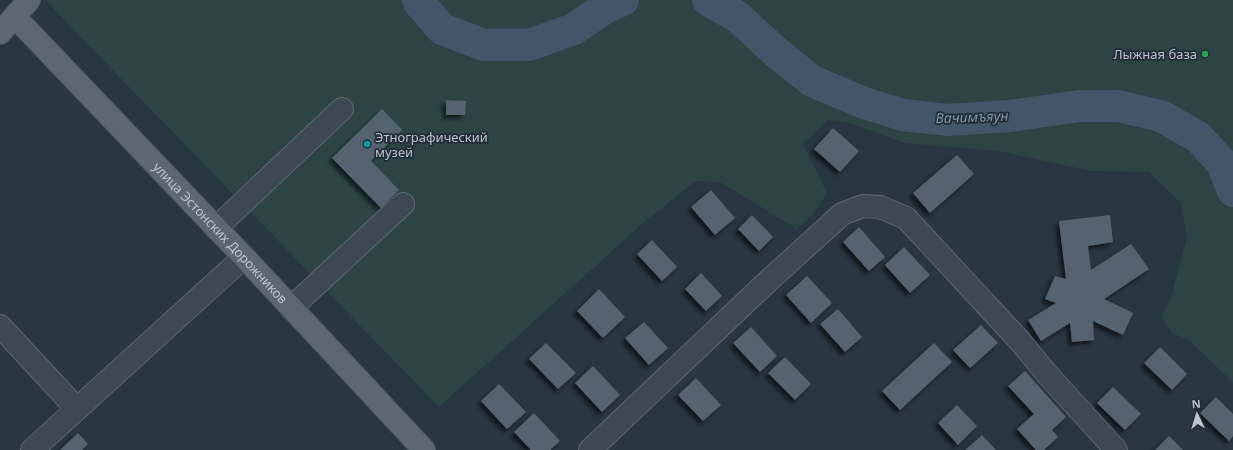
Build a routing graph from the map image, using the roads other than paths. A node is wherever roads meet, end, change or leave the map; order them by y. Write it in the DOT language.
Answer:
graph roads {
  1 [pos="29,0"];
  2 [pos="15,17"];
  3 [pos="0,33"];
  4 [pos="342,109"];
  5 [pos="403,204"];
  6 [pos="216,228"];
  7 [pos="244,257"];
  8 [pos="291,308"];
  9 [pos="0,326"];
  10 [pos="77,409"];
  11 [pos="32,450"];
  12 [pos="424,450"];
  13 [pos="590,450"];
  14 [pos="1116,450"];
  1 -- 2 [label="main road"];
  2 -- 3 [label="main road"];
  2 -- 6 [label="main road, улица Эстонских Дорожников"];
  4 -- 6 [label="street"];
  5 -- 8 [label="street"];
  6 -- 7 [label="main road, улица Эстонских Дорожников"];
  7 -- 8 [label="main road, улица Эстонских Дорожников"];
  7 -- 10 [label="street"];
  8 -- 12 [label="main road, улица Эстонских Дорожников"];
  9 -- 10 [label="street"];
  10 -- 11 [label="street"];
  13 -- 14 [label="street"];
}
